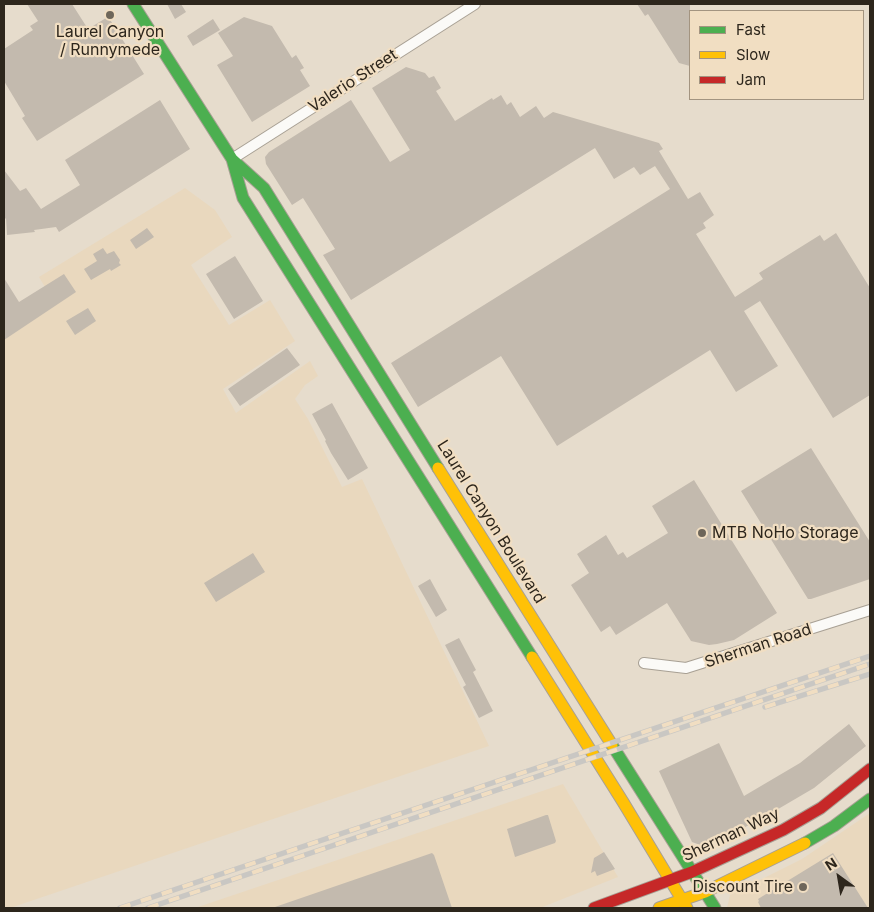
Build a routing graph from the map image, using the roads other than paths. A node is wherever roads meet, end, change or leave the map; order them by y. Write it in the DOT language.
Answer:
graph roads {
  1 [pos="134,4"];
  2 [pos="475,4"];
  3 [pos="232,159"];
  4 [pos="411,426"];
  5 [pos="393,438"];
  6 [pos="870,610"];
  7 [pos="644,663"];
  8 [pos="870,769"];
  9 [pos="870,798"];
  10 [pos="692,872"];
  11 [pos="669,880"];
  12 [pos="705,892"];
  13 [pos="685,904"];
  14 [pos="594,908"];
  15 [pos="659,908"];
  16 [pos="715,908"];
  1 -- 3 [label="main road, Laurel Canyon Boulevard"];
  2 -- 3 [label="street, Valerio Street"];
  3 -- 4 [label="main road, Laurel Canyon Boulevard"];
  3 -- 5 [label="main road, Laurel Canyon Boulevard"];
  4 -- 5 [label="main road"];
  4 -- 10 [label="main road, Laurel Canyon Boulevard"];
  5 -- 11 [label="main road, Laurel Canyon Boulevard"];
  6 -- 7 [label="street, Sherman Road"];
  8 -- 10 [label="main road, Sherman Way"];
  9 -- 12 [label="main road"];
  10 -- 11 [label="main road, Sherman Way"];
  10 -- 12 [label="main road, Laurel Canyon Boulevard"];
  11 -- 13 [label="main road, Laurel Canyon Boulevard"];
  11 -- 14 [label="main road, Sherman Way"];
  12 -- 13 [label="main road"];
  12 -- 16 [label="main road, Laurel Canyon Boulevard"];
  13 -- 15 [label="main road"];
}
